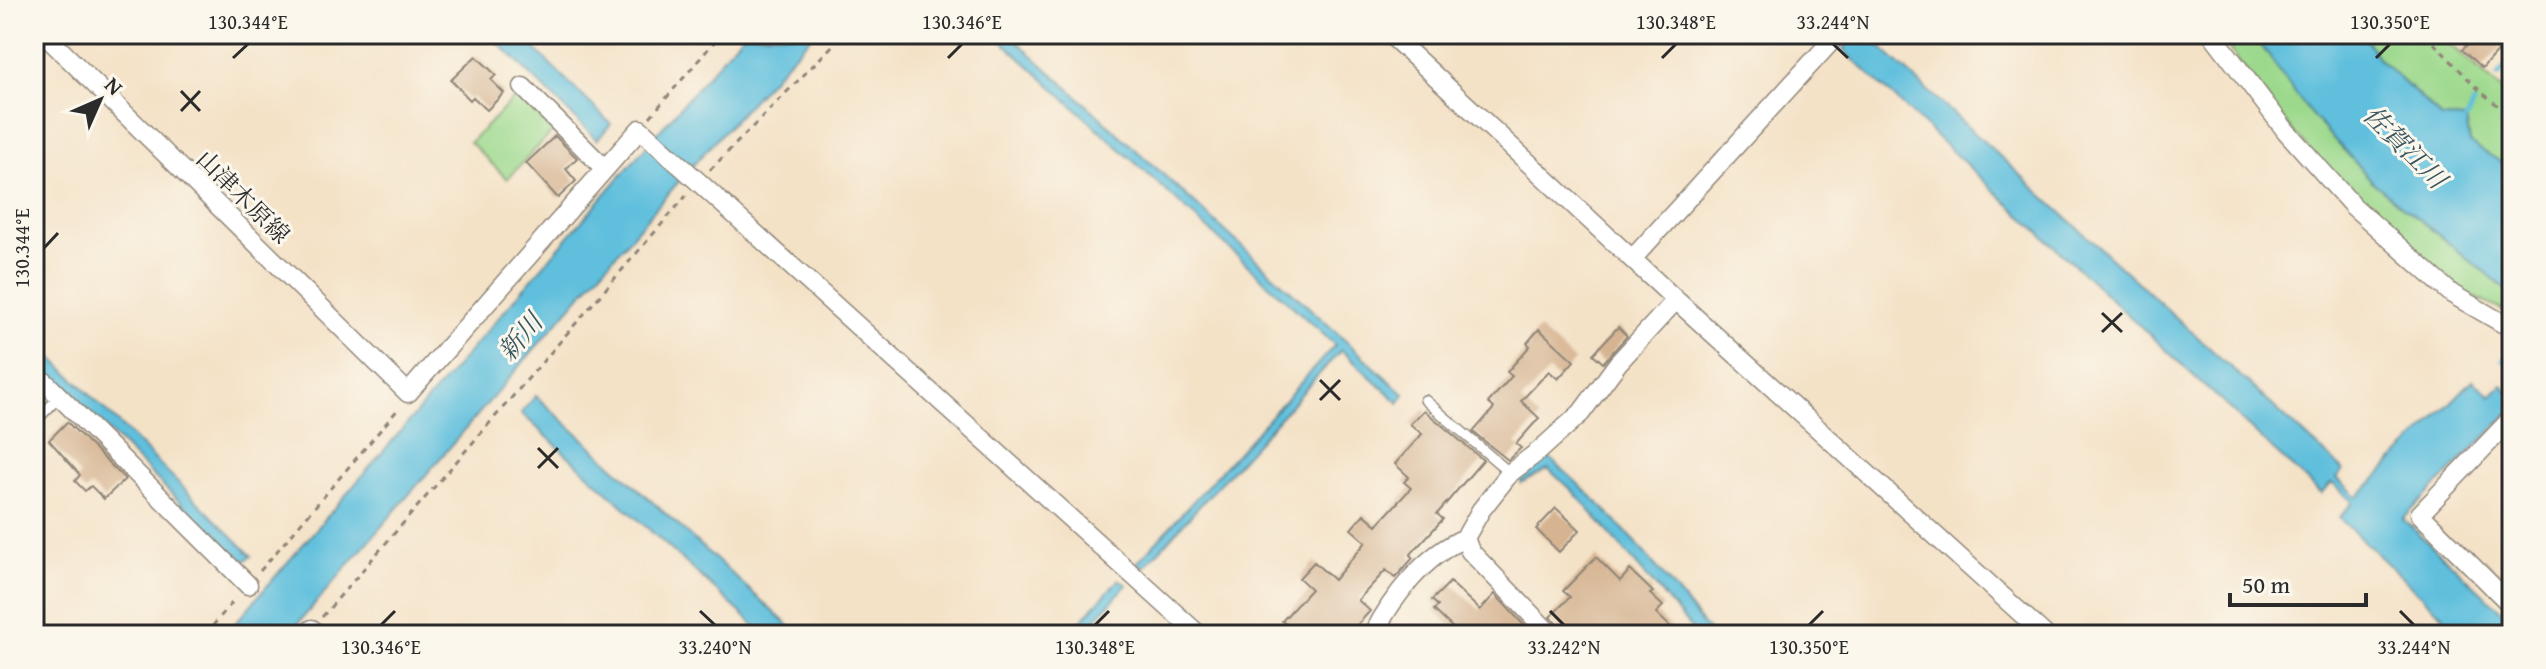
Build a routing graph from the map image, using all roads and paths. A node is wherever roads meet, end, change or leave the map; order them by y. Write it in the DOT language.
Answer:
graph roads {
  1 [pos="44,34"];
  2 [pos="721,34"];
  3 [pos="844,34"];
  4 [pos="1390,34"];
  5 [pos="1838,34"];
  6 [pos="2212,34"];
  7 [pos="2425,34"];
  8 [pos="523,87"];
  9 [pos="2512,117"];
  10 [pos="644,132"];
  11 [pos="604,168"];
  12 [pos="696,179"];
  13 [pos="1633,258"];
  14 [pos="1676,300"];
  15 [pos="2512,325"];
  16 [pos="34,375"];
  17 [pos="408,393"];
  18 [pos="59,397"];
  19 [pos="1425,400"];
  20 [pos="2512,418"];
  21 [pos="34,423"];
  22 [pos="1510,473"];
  23 [pos="1465,538"];
  24 [pos="248,585"];
  25 [pos="2512,606"];
  26 [pos="2512,627"];
  27 [pos="315,632"];
  28 [pos="205,635"];
  29 [pos="1199,635"];
  30 [pos="1373,635"];
  31 [pos="1551,635"];
  32 [pos="2045,635"];
  33 [pos="2505,635"];
  1 -- 17 [label="street, 山津木原線"];
  2 -- 10 [label="path"];
  3 -- 12 [label="path"];
  4 -- 13 [label="street"];
  5 -- 13 [label="street"];
  6 -- 15 [label="street"];
  7 -- 9 [label="path"];
  8 -- 11 [label="street"];
  10 -- 11 [label="street"];
  10 -- 12 [label="street"];
  11 -- 17 [label="street"];
  12 -- 27 [label="path"];
  12 -- 29 [label="street"];
  13 -- 14 [label="street"];
  14 -- 22 [label="street"];
  14 -- 32 [label="street"];
  16 -- 18 [label="street"];
  17 -- 24 [label="path"];
  18 -- 21 [label="lane"];
  18 -- 24 [label="street"];
  19 -- 22 [label="lane"];
  20 -- 25 [label="street"];
  22 -- 23 [label="street"];
  23 -- 30 [label="street"];
  23 -- 31 [label="street"];
  24 -- 28 [label="path"];
  26 -- 33 [label="street"];
}
